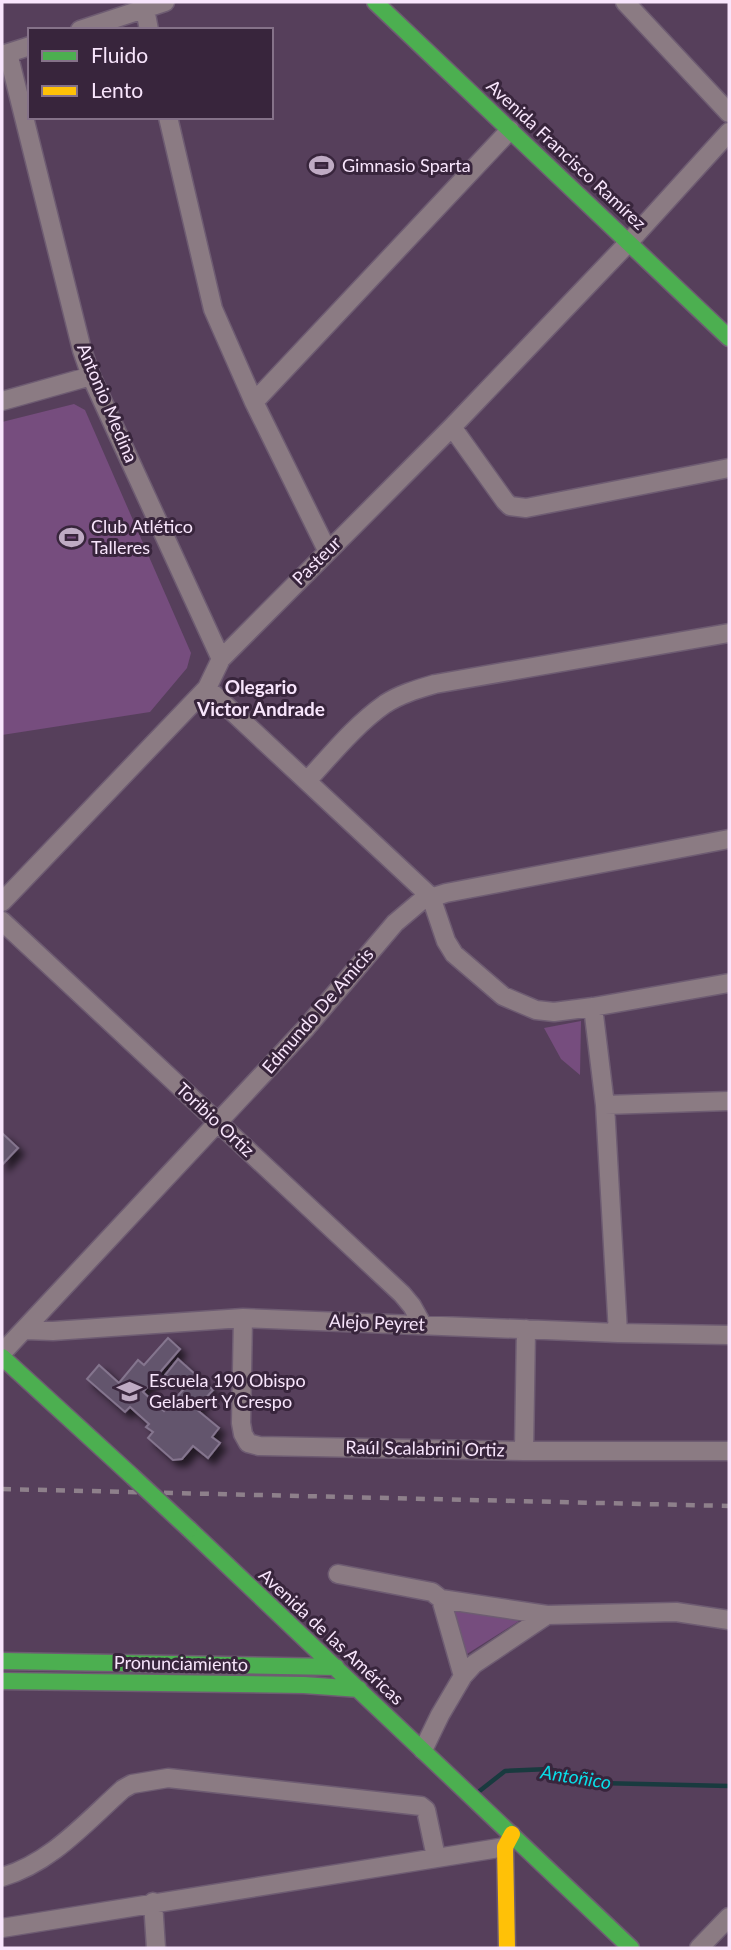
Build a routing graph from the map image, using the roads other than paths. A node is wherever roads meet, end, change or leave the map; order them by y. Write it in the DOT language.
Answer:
graph roads {
  1 [pos="165,2"];
  2 [pos="375,2"];
  3 [pos="625,2"];
  4 [pos="145,9"];
  5 [pos="86,28"];
  6 [pos="149,28"];
  7 [pos="28,47"];
  8 [pos="5,54"];
  9 [pos="729,113"];
  10 [pos="168,119"];
  11 [pos="510,130"];
  12 [pos="729,132"];
  13 [pos="638,231"];
  14 [pos="729,338"];
  15 [pos="91,376"];
  16 [pos="2,401"];
  17 [pos="254,402"];
  18 [pos="452,427"];
  19 [pos="729,468"];
  20 [pos="327,550"];
  21 [pos="729,633"];
  22 [pos="221,659"];
  23 [pos="207,688"];
  24 [pos="307,781"];
  25 [pos="729,839"];
  26 [pos="431,897"];
  27 [pos="2,902"];
  28 [pos="2,921"];
  29 [pos="729,983"];
  30 [pos="593,1007"];
  31 [pos="729,1101"];
  32 [pos="605,1105"];
  33 [pos="218,1123"];
  34 [pos="243,1318"];
  35 [pos="422,1324"];
  36 [pos="526,1329"];
  37 [pos="25,1330"];
  38 [pos="618,1334"];
  39 [pos="729,1335"];
  40 [pos="2,1355"];
  41 [pos="524,1451"];
  42 [pos="729,1451"];
  43 [pos="338,1574"];
  44 [pos="441,1599"];
  45 [pos="547,1615"];
  46 [pos="729,1620"];
  47 [pos="296,1631"];
  48 [pos="2,1661"];
  49 [pos="260,1667"];
  50 [pos="336,1667"];
  51 [pos="463,1676"];
  52 [pos="2,1681"];
  53 [pos="359,1689"];
  54 [pos="423,1750"];
  55 [pos="508,1840"];
  56 [pos="436,1857"];
  57 [pos="2,1877"];
  58 [pos="153,1902"];
  59 [pos="729,1917"];
  60 [pos="2,1928"];
  61 [pos="156,1948"];
  62 [pos="507,1948"];
  63 [pos="631,1948"];
  64 [pos="699,1948"];
  1 -- 4 [label="street"];
  2 -- 11 [label="main road, Avenida Francisco Ramírez"];
  3 -- 9 [label="street"];
  4 -- 5 [label="street"];
  4 -- 6 [label="street"];
  7 -- 8 [label="street"];
  8 -- 15 [label="street, Antonio Medina"];
  10 -- 17 [label="street"];
  11 -- 13 [label="main road, Avenida Francisco Ramírez"];
  11 -- 17 [label="street"];
  12 -- 13 [label="street, Pasteur"];
  13 -- 14 [label="main road, Avenida Francisco Ramírez"];
  13 -- 18 [label="street, Pasteur"];
  15 -- 16 [label="street"];
  15 -- 22 [label="street, Antonio Medina"];
  17 -- 20 [label="street"];
  18 -- 19 [label="street"];
  18 -- 20 [label="street, Pasteur"];
  20 -- 22 [label="street, Pasteur"];
  21 -- 24 [label="street"];
  22 -- 23 [label="street, Pasteur"];
  23 -- 24 [label="street"];
  23 -- 27 [label="street, Pasteur"];
  24 -- 26 [label="street"];
  25 -- 26 [label="street, Edmundo De Amicis"];
  26 -- 30 [label="street"];
  26 -- 33 [label="street, Edmundo De Amicis"];
  28 -- 33 [label="street, Toribio Ortiz"];
  29 -- 30 [label="street"];
  30 -- 32 [label="street"];
  31 -- 32 [label="street"];
  32 -- 38 [label="street"];
  33 -- 35 [label="street, Toribio Ortiz"];
  33 -- 37 [label="street, Edmundo De Amicis"];
  34 -- 35 [label="street, Alejo Peyret"];
  34 -- 37 [label="street, Alejo Peyret"];
  34 -- 41 [label="street, Raúl Scalabrini Ortiz"];
  35 -- 36 [label="street, Alejo Peyret"];
  36 -- 38 [label="street, Alejo Peyret"];
  36 -- 41 [label="street"];
  37 -- 40 [label="street, Edmundo De Amicis"];
  38 -- 39 [label="street, Alejo Peyret"];
  40 -- 47 [label="main road, Avenida de las Américas, bridge"];
  41 -- 42 [label="street, Raúl Scalabrini Ortiz"];
  43 -- 44 [label="street"];
  44 -- 45 [label="street"];
  44 -- 51 [label="street"];
  45 -- 46 [label="street"];
  45 -- 51 [label="street"];
  47 -- 49 [label="main road"];
  47 -- 50 [label="main road, Avenida de las Américas"];
  48 -- 49 [label="main road, Pronunciamiento"];
  49 -- 50 [label="main road, Pronunciamiento"];
  50 -- 53 [label="main road, Avenida de las Américas"];
  51 -- 54 [label="street"];
  52 -- 53 [label="main road, Pronunciamiento"];
  53 -- 54 [label="main road, Avenida de las Américas"];
  54 -- 55 [label="main road, Avenida de las Américas"];
  55 -- 56 [label="street"];
  55 -- 62 [label="main road"];
  55 -- 63 [label="main road, Avenida de las Américas"];
  56 -- 57 [label="street"];
  56 -- 58 [label="street"];
  58 -- 60 [label="street"];
  58 -- 61 [label="street"];
  59 -- 64 [label="street"];
}
